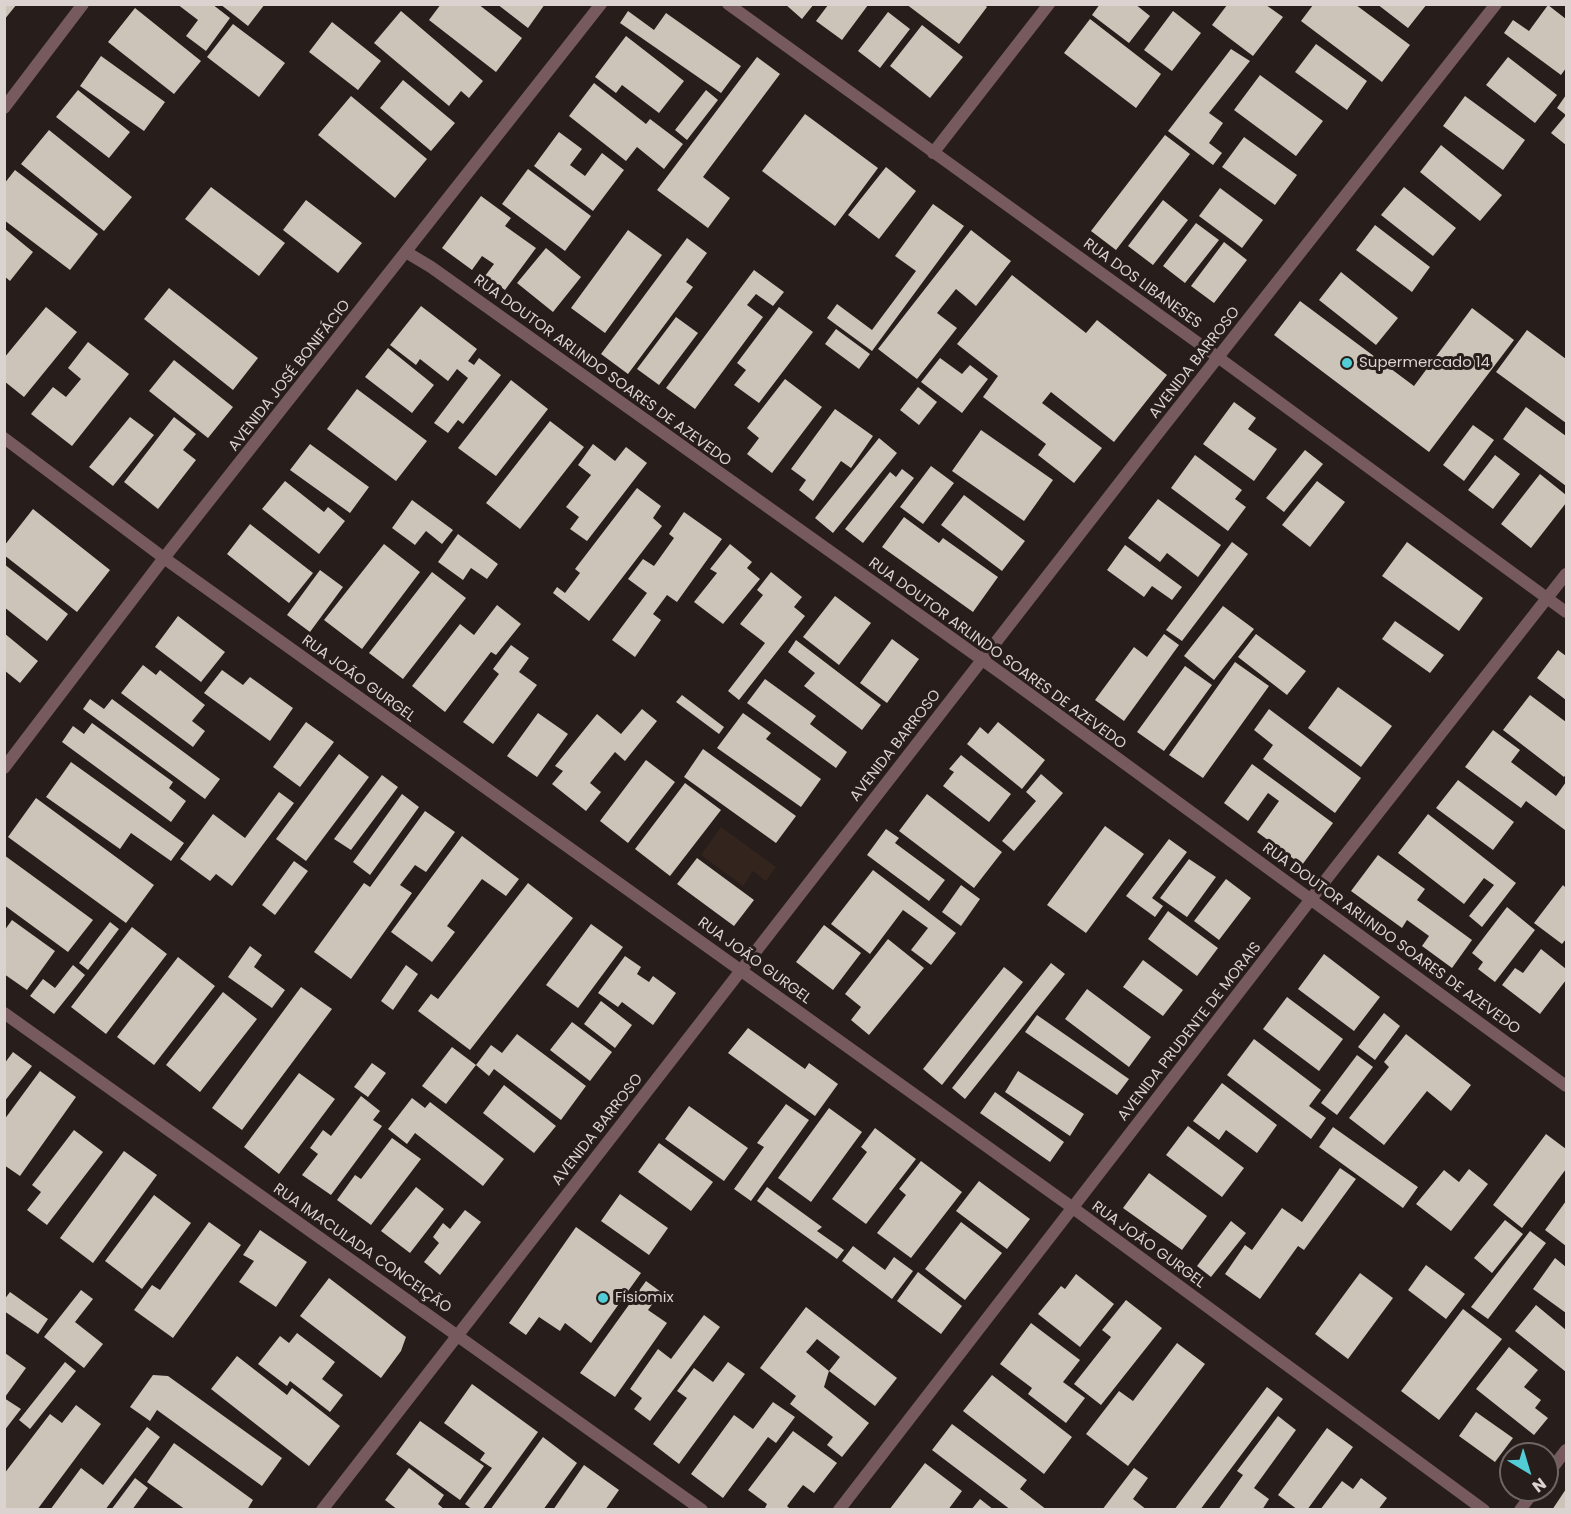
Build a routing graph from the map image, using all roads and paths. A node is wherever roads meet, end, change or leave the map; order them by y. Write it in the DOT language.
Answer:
graph roads {
  1 [pos="83,4"];
  2 [pos="601,4"];
  3 [pos="728,4"];
  4 [pos="1049,4"];
  5 [pos="1496,4"];
  6 [pos="4,108"];
  7 [pos="933,153"];
  8 [pos="406,252"];
  9 [pos="1219,358"];
  10 [pos="4,438"];
  11 [pos="164,558"];
  12 [pos="1566,574"];
  13 [pos="1547,598"];
  14 [pos="1566,612"];
  15 [pos="981,661"];
  16 [pos="4,768"];
  17 [pos="1311,899"];
  18 [pos="741,970"];
  19 [pos="4,1013"];
  20 [pos="1566,1086"];
  21 [pos="1073,1208"];
  22 [pos="458,1335"];
  23 [pos="322,1509"];
  24 [pos="702,1509"];
  25 [pos="839,1509"];
  26 [pos="1484,1509"];
  1 -- 6 [label="street"];
  2 -- 8 [label="street, AVENIDA JOSÉ BONIFÁCIO"];
  3 -- 7 [label="street, RUA DOS LIBANESES"];
  4 -- 7 [label="street"];
  5 -- 9 [label="street, AVENIDA BARROSO"];
  7 -- 9 [label="street, RUA DOS LIBANESES"];
  8 -- 11 [label="street, AVENIDA JOSÉ BONIFÁCIO"];
  8 -- 15 [label="street, RUA DOUTOR ARLINDO SOARES DE AZEVEDO"];
  9 -- 13 [label="street, RUA DOS LIBANESES"];
  9 -- 15 [label="street, AVENIDA BARROSO"];
  10 -- 11 [label="street, RUA JOÃO GURGEL"];
  11 -- 16 [label="street, AVENIDA JOSÉ BONIFÁCIO"];
  11 -- 18 [label="street, RUA JOÃO GURGEL"];
  12 -- 13 [label="street, AVENIDA PRUDENTE DE MORAIS"];
  13 -- 14 [label="street, RUA DOS LIBANESES"];
  13 -- 17 [label="street, AVENIDA PRUDENTE DE MORAIS"];
  15 -- 17 [label="street, RUA DOUTOR ARLINDO SOARES DE AZEVEDO"];
  15 -- 18 [label="street, AVENIDA BARROSO"];
  17 -- 20 [label="street, RUA DOUTOR ARLINDO SOARES DE AZEVEDO"];
  17 -- 21 [label="street, AVENIDA PRUDENTE DE MORAIS"];
  18 -- 21 [label="street, RUA JOÃO GURGEL"];
  18 -- 22 [label="street, AVENIDA BARROSO"];
  19 -- 22 [label="street, RUA IMACULADA CONCEIÇÃO"];
  21 -- 25 [label="street, AVENIDA PRUDENTE DE MORAIS"];
  21 -- 26 [label="street, RUA JOÃO GURGEL"];
  22 -- 23 [label="street, AVENIDA BARROSO"];
  22 -- 24 [label="street, RUA IMACULADA CONCEIÇÃO"];
}
